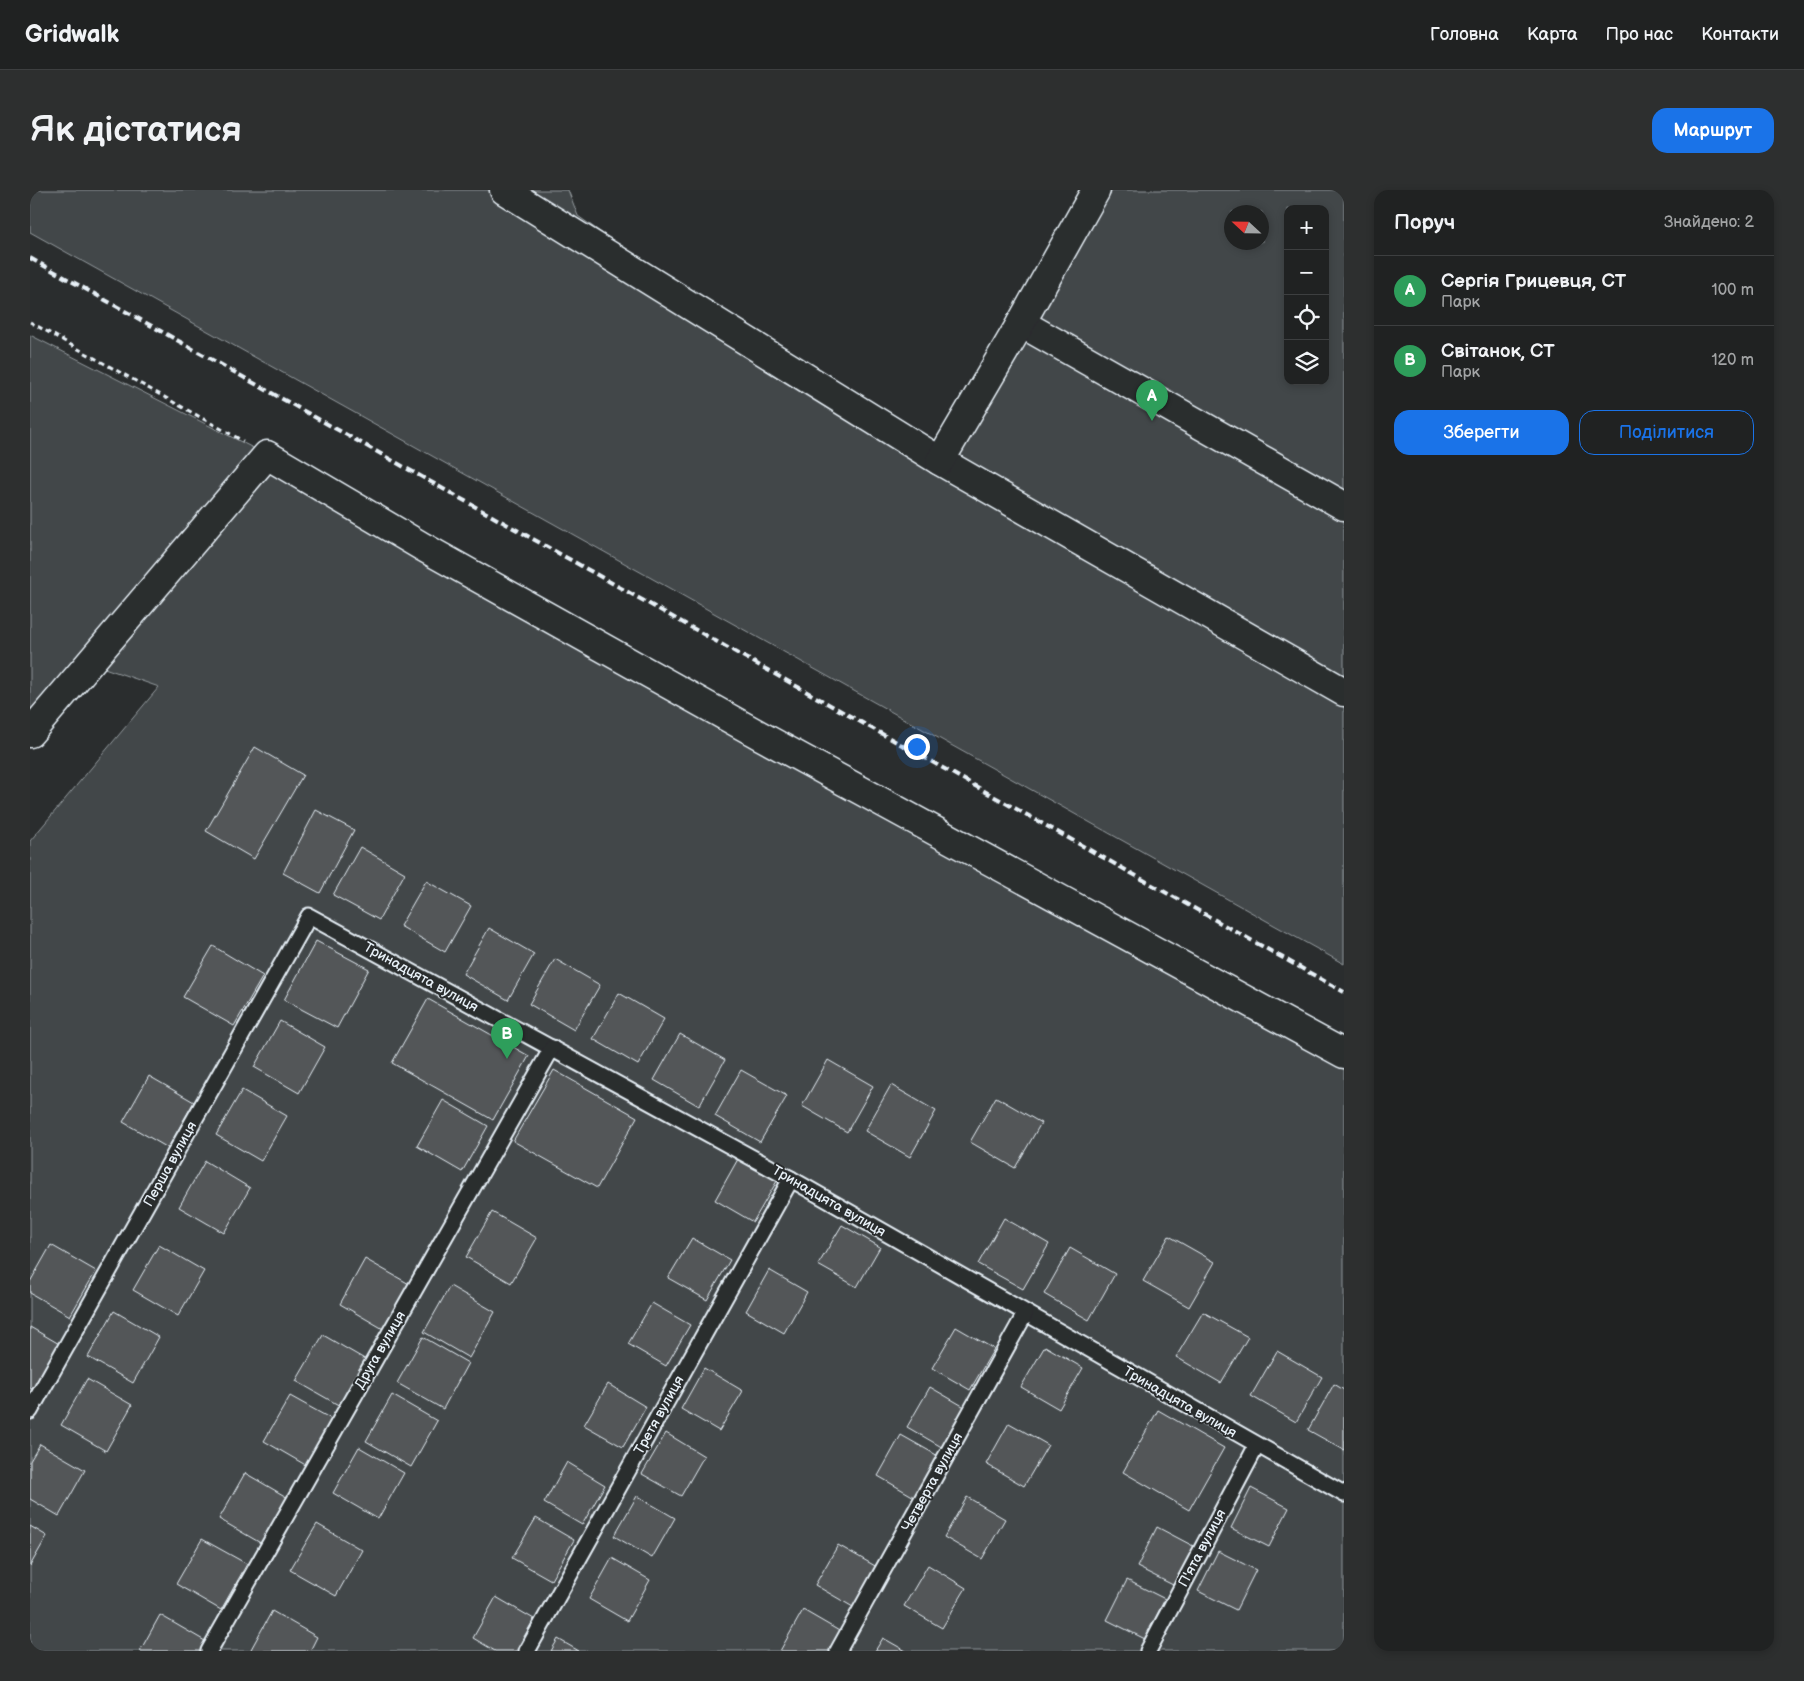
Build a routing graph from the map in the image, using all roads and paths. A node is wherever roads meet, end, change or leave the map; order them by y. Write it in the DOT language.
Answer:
graph roads {
  1 [pos="504,190"];
  2 [pos="1096,190"];
  3 [pos="30,322"];
  4 [pos="1022,323"];
  5 [pos="267,455"];
  6 [pos="940,461"];
  7 [pos="1344,506"];
  8 [pos="1344,692"];
  9 [pos="30,733"];
  10 [pos="309,916"];
  11 [pos="552,1048"];
  12 [pos="1344,1054"];
  13 [pos="791,1179"];
  14 [pos="1025,1314"];
  15 [pos="30,1411"];
  16 [pos="1256,1446"];
  17 [pos="1344,1494"];
  18 [pos="209,1651"];
  19 [pos="527,1651"];
  20 [pos="838,1651"];
  21 [pos="1148,1651"];
  1 -- 6 [label="street"];
  2 -- 4 [label="street"];
  3 -- 5 [label="path"];
  4 -- 6 [label="street"];
  4 -- 7 [label="street"];
  5 -- 9 [label="street"];
  5 -- 12 [label="street"];
  6 -- 8 [label="street"];
  10 -- 11 [label="lane, Тринадцята вулиця"];
  10 -- 15 [label="lane, Перша вулиця"];
  11 -- 13 [label="lane, Тринадцята вулиця"];
  11 -- 18 [label="lane, Друга вулиця"];
  13 -- 14 [label="lane, Тринадцята вулиця"];
  13 -- 19 [label="lane, Третя вулиця"];
  14 -- 16 [label="lane, Тринадцята вулиця"];
  14 -- 20 [label="lane, Четверта вулиця"];
  16 -- 17 [label="lane, Тринадцята вулиця"];
  16 -- 21 [label="lane, П'ята вулиця"];
}
